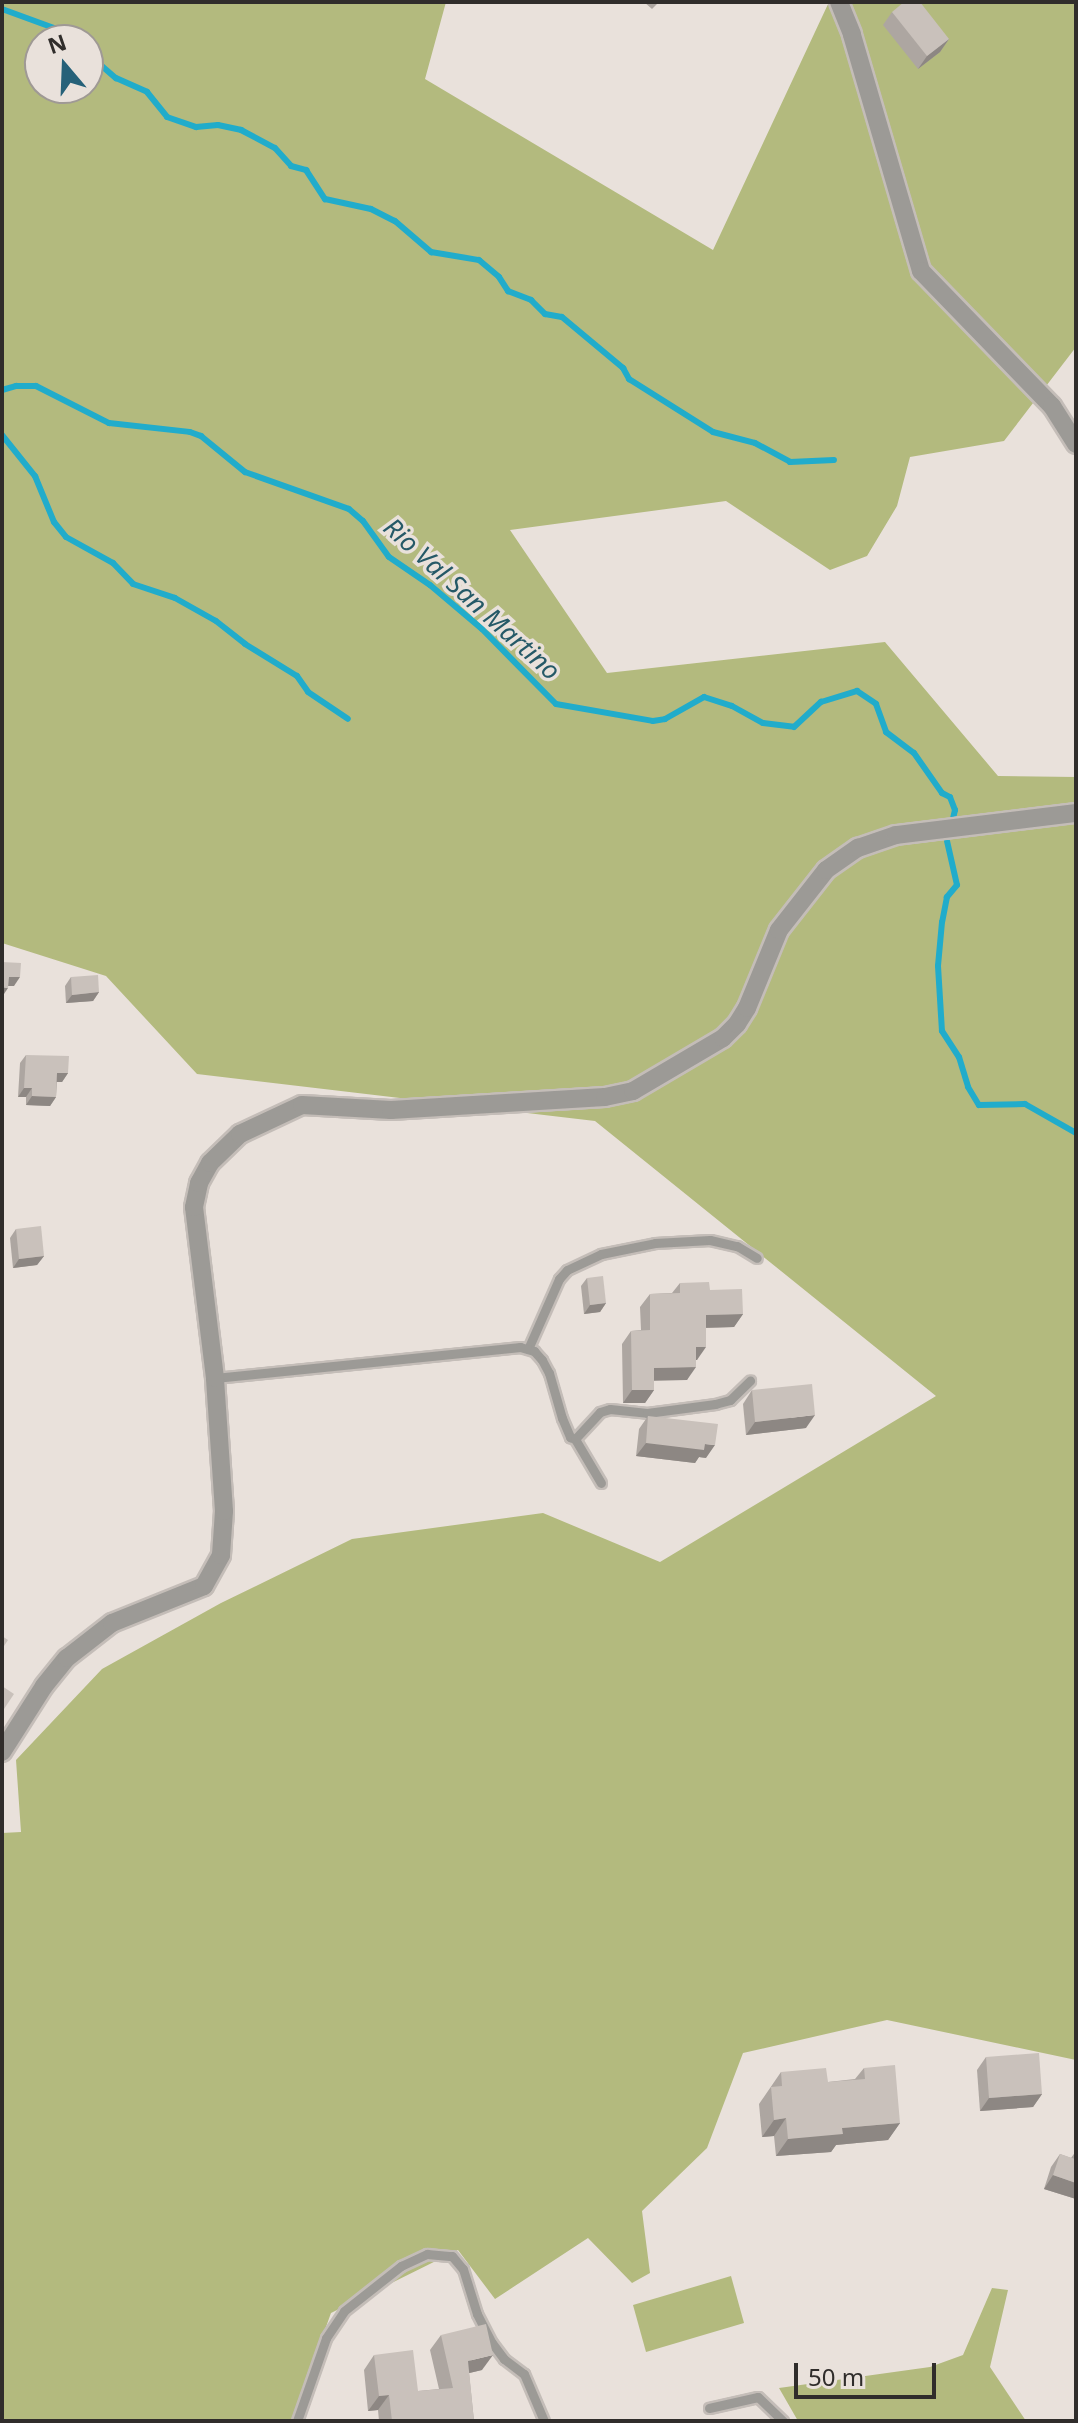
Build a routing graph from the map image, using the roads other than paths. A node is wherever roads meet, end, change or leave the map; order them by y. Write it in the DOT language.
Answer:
graph roads {
  1 [pos="839,2"];
  2 [pos="1076,444"];
  3 [pos="1076,813"];
  4 [pos="757,1258"];
  5 [pos="528,1349"];
  6 [pos="215,1378"];
  7 [pos="750,1381"];
  8 [pos="575,1439"];
  9 [pos="601,1483"];
  10 [pos="2,1752"];
  11 [pos="709,2408"];
  12 [pos="297,2421"];
  13 [pos="544,2421"];
  14 [pos="783,2421"];
  1 -- 2 [label="street"];
  3 -- 6 [label="street"];
  4 -- 5 [label="lane"];
  5 -- 6 [label="lane"];
  5 -- 8 [label="lane"];
  6 -- 10 [label="street"];
  7 -- 8 [label="lane"];
  8 -- 9 [label="lane"];
  11 -- 14 [label="lane"];
  12 -- 13 [label="lane"];
}
